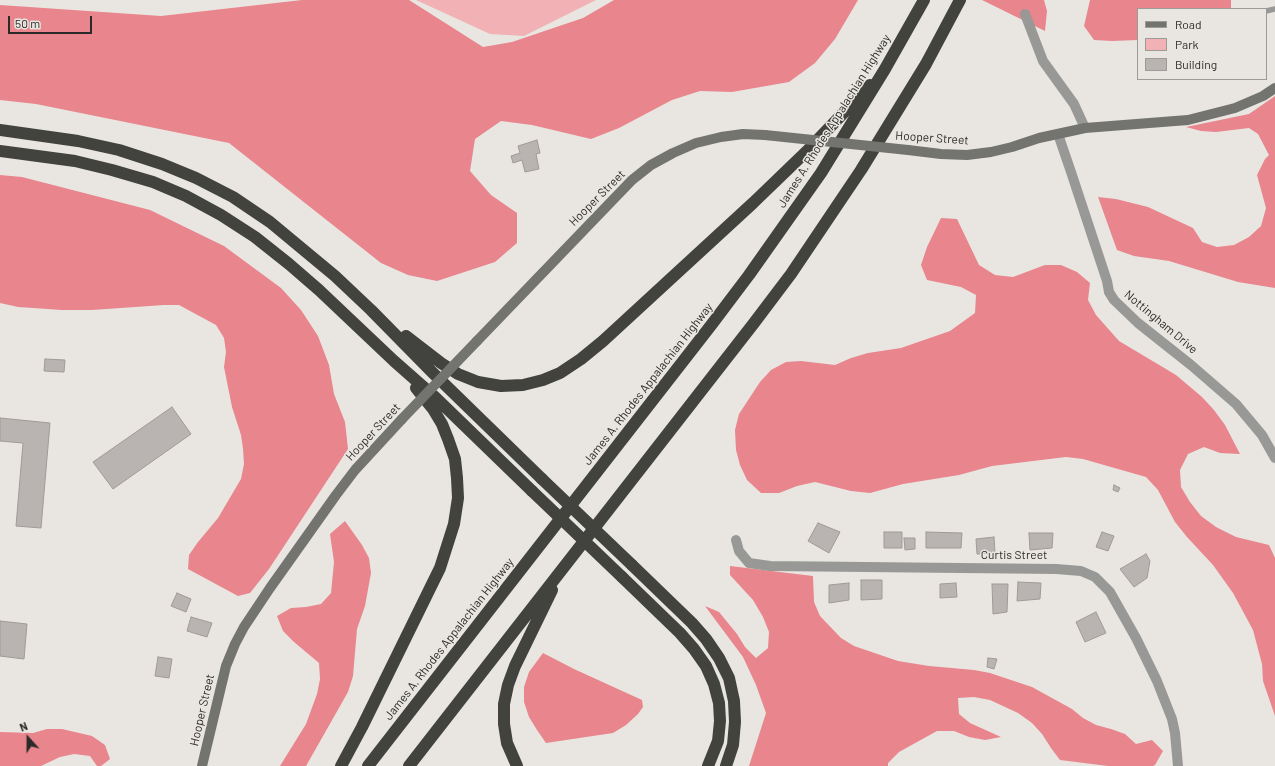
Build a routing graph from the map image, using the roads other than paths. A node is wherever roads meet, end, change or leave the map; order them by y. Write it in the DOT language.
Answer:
graph roads {
  1 [pos="924,0"];
  2 [pos="960,0"];
  3 [pos="1025,14"];
  4 [pos="885,69"];
  5 [pos="1275,88"];
  6 [pos="1085,128"];
  7 [pos="0,130"];
  8 [pos="1058,134"];
  9 [pos="0,151"];
  10 [pos="371,310"];
  11 [pos="394,361"];
  12 [pos="1275,458"];
  13 [pos="736,540"];
  14 [pos="564,566"];
  15 [pos="202,766"];
  16 [pos="341,766"];
  17 [pos="368,766"];
  18 [pos="409,766"];
  19 [pos="517,766"];
  20 [pos="708,766"];
  21 [pos="726,766"];
  22 [pos="1178,766"];
  1 -- 4 [label="highway, James A. Rhodes Appalachian Highway"];
  2 -- 14 [label="highway"];
  3 -- 6 [label="street"];
  4 -- 10 [label="highway"];
  4 -- 17 [label="highway, James A. Rhodes Appalachian Highway"];
  5 -- 6 [label="street, Hooper Street"];
  6 -- 8 [label="street, Hooper Street"];
  7 -- 10 [label="highway"];
  8 -- 12 [label="street, Nottingham Drive"];
  8 -- 15 [label="street, Hooper Street, bridge"];
  9 -- 11 [label="highway"];
  10 -- 21 [label="highway, bridge"];
  11 -- 16 [label="highway"];
  11 -- 20 [label="highway, bridge"];
  13 -- 22 [label="street, Curtis Street"];
  14 -- 18 [label="highway"];
  14 -- 19 [label="highway"];
}
